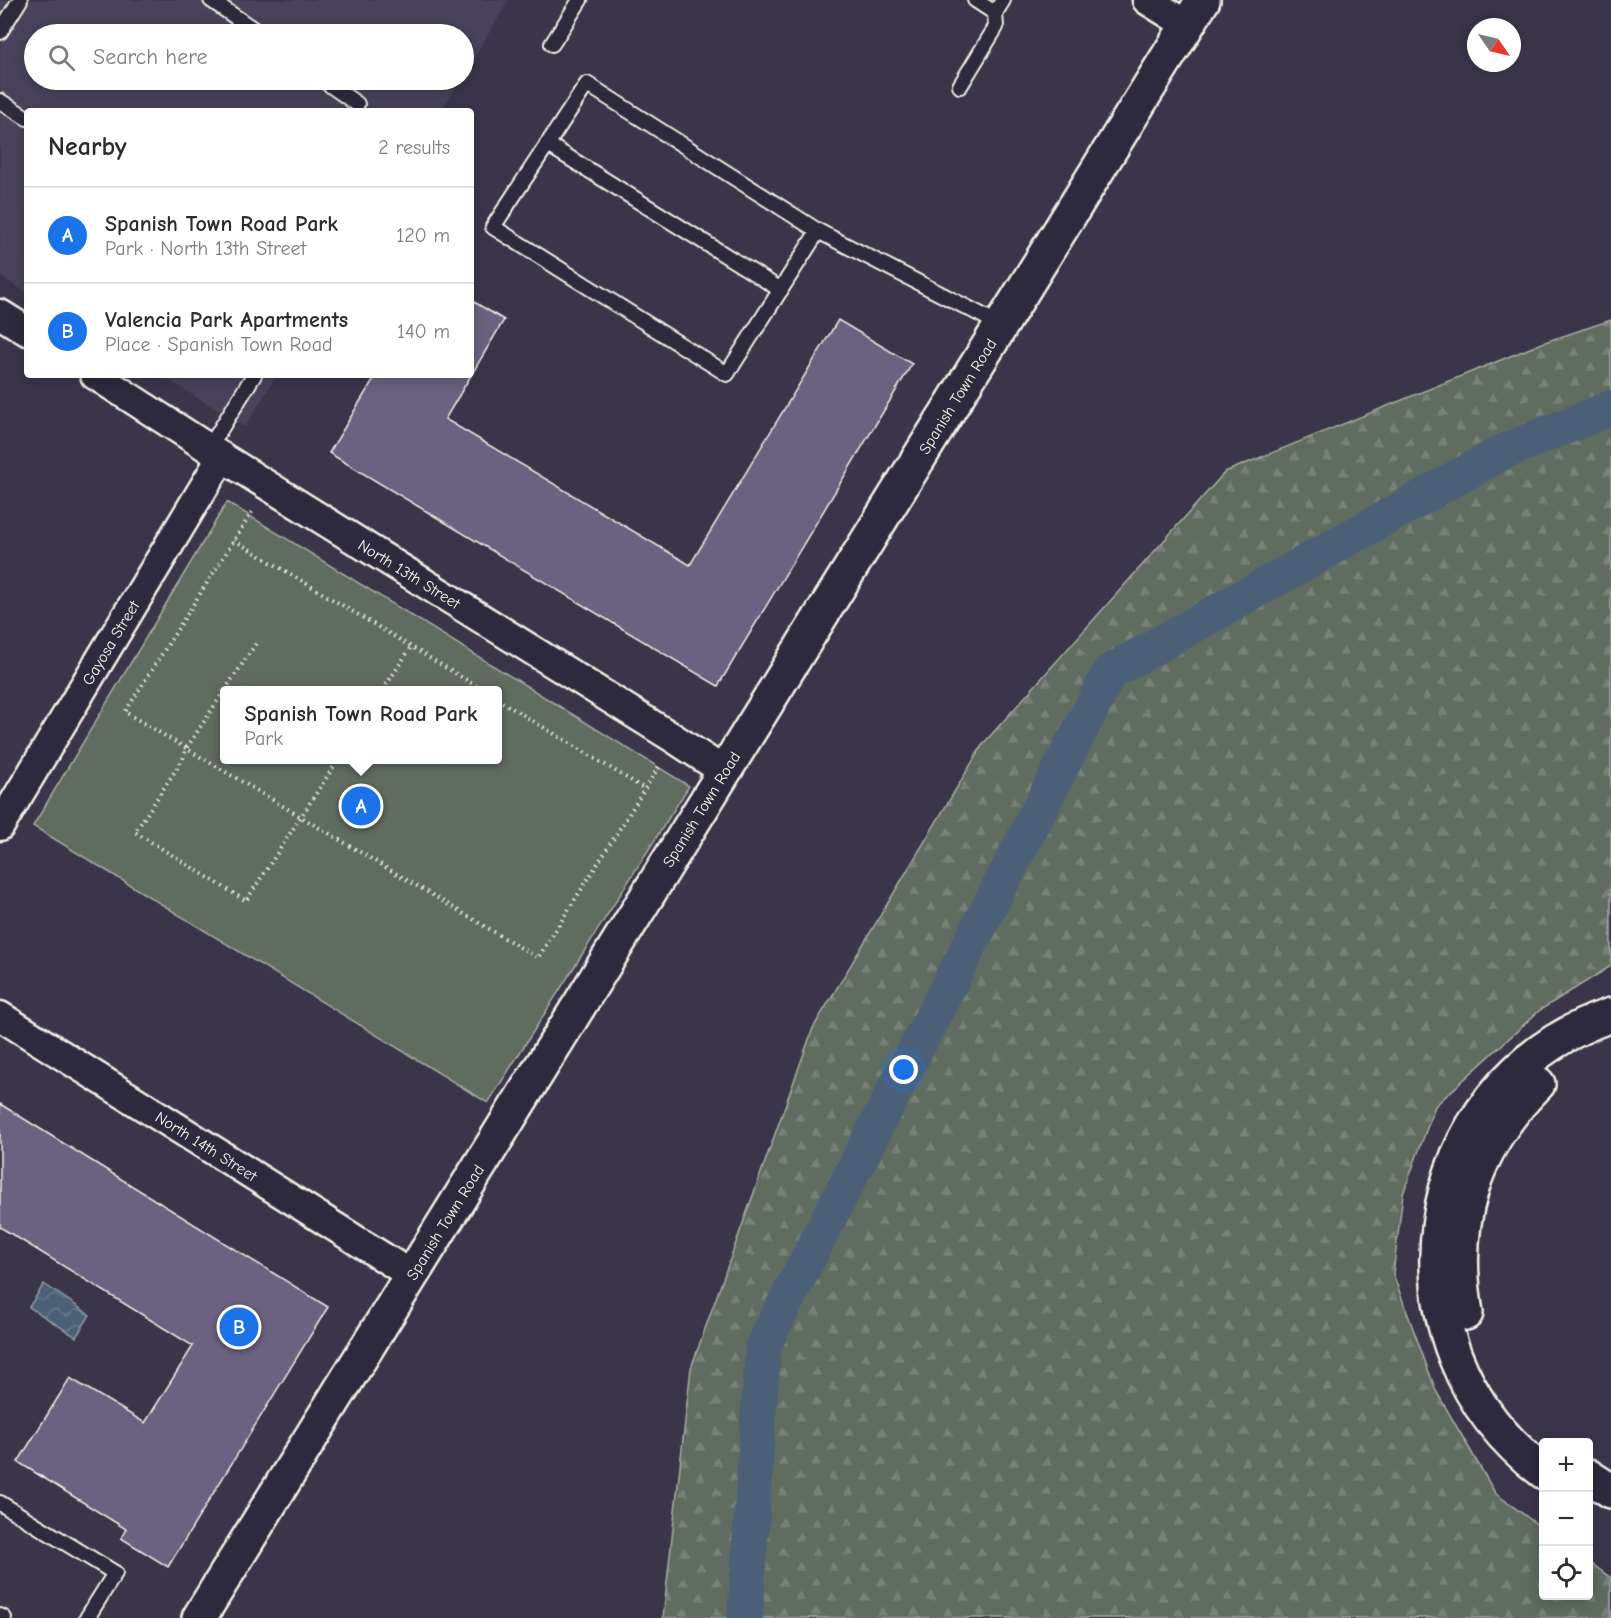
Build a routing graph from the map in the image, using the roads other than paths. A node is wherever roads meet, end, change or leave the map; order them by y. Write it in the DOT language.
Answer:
graph roads {
  1 [pos="20,0"];
  2 [pos="211,0"];
  3 [pos="580,0"];
  4 [pos="975,0"];
  5 [pos="1003,0"];
  6 [pos="1147,0"];
  7 [pos="995,13"];
  8 [pos="1195,13"];
  9 [pos="246,24"];
  10 [pos="0,32"];
  11 [pos="552,44"];
  12 [pos="960,86"];
  13 [pos="337,90"];
  14 [pos="0,101"];
  15 [pos="357,105"];
  16 [pos="24,116"];
  17 [pos="547,144"];
  18 [pos="818,231"];
  19 [pos="781,290"];
  20 [pos="0,314"];
  21 [pos="1001,325"];
  22 [pos="24,329"];
  23 [pos="100,378"];
  24 [pos="252,378"];
  25 [pos="215,452"];
  26 [pos="725,772"];
  27 [pos="0,826"];
  28 [pos="1611,1015"];
  29 [pos="0,1016"];
  30 [pos="1611,1038"];
  31 [pos="413,1276"];
  32 [pos="1539,1440"];
  33 [pos="1539,1468"];
  34 [pos="1593,1479"];
  35 [pos="1611,1491"];
  36 [pos="0,1503"];
  37 [pos="1593,1504"];
  38 [pos="1611,1514"];
  39 [pos="0,1616"];
  40 [pos="4,1618"];
  41 [pos="87,1618"];
  42 [pos="199,1618"];
  1 -- 10 [label="lane"];
  2 -- 9 [label="lane"];
  3 -- 11 [label="lane"];
  4 -- 7 [label="lane"];
  5 -- 7 [label="lane"];
  6 -- 8 [label="street"];
  7 -- 12 [label="lane"];
  8 -- 21 [label="main road, Spanish Town Road"];
  13 -- 15 [label="lane"];
  14 -- 16 [label="lane"];
  17 -- 18 [label="lane"];
  17 -- 19 [label="lane"];
  17 -- 19 [label="lane"];
  18 -- 19 [label="lane"];
  18 -- 21 [label="lane"];
  20 -- 22 [label="street"];
  21 -- 26 [label="main road, Spanish Town Road"];
  23 -- 25 [label="street, North 13th Street"];
  24 -- 25 [label="lane"];
  25 -- 26 [label="street, North 13th Street"];
  25 -- 27 [label="street, Gayosa Street"];
  26 -- 31 [label="main road, Spanish Town Road"];
  28 -- 33 [label="main road"];
  29 -- 31 [label="street, North 14th Street"];
  30 -- 32 [label="main road"];
  31 -- 42 [label="main road, Spanish Town Road"];
  34 -- 35 [label="main road"];
  36 -- 41 [label="lane"];
  37 -- 38 [label="main road"];
  39 -- 40 [label="lane"];
}
